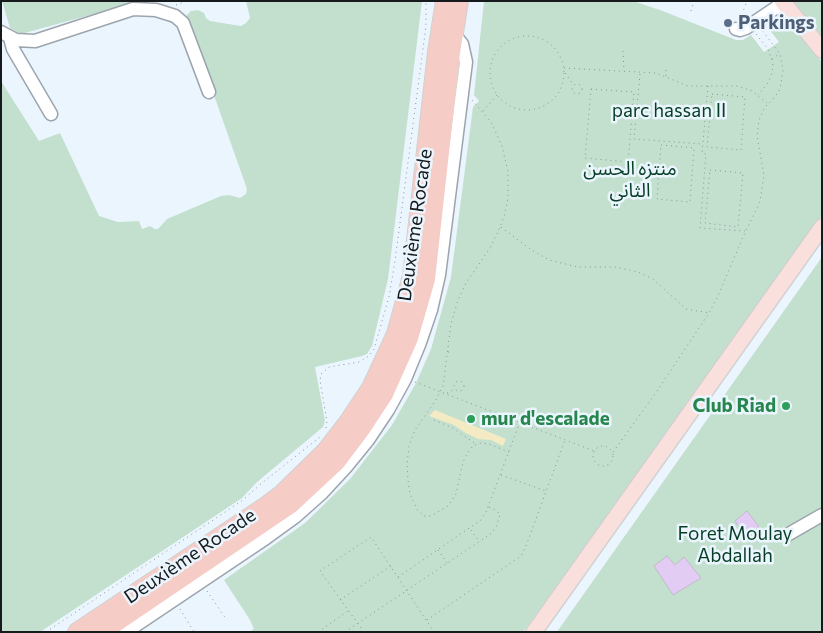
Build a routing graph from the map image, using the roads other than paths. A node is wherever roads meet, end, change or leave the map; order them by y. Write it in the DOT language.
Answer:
graph roads {
  1 [pos="469,1"];
  2 [pos="782,2"];
  3 [pos="450,11"];
  4 [pos="736,29"];
  5 [pos="6,35"];
  6 [pos="822,50"];
  7 [pos="209,92"];
  8 [pos="50,114"];
  9 [pos="822,227"];
  10 [pos="822,243"];
  11 [pos="822,515"];
  12 [pos="787,535"];
  13 [pos="77,632"];
  14 [pos="102,632"];
  15 [pos="126,632"];
  16 [pos="534,632"];
  17 [pos="546,632"];
  1 -- 3 [label="highway"];
  2 -- 4 [label="street"];
  2 -- 6 [label="main road"];
  3 -- 13 [label="highway, Deuxième Rocade"];
  3 -- 14 [label="highway, Deuxième Rocade"];
  3 -- 15 [label="street"];
  5 -- 7 [label="street"];
  5 -- 8 [label="street"];
  9 -- 16 [label="main road"];
  10 -- 17 [label="main road"];
  11 -- 12 [label="street"];
}
